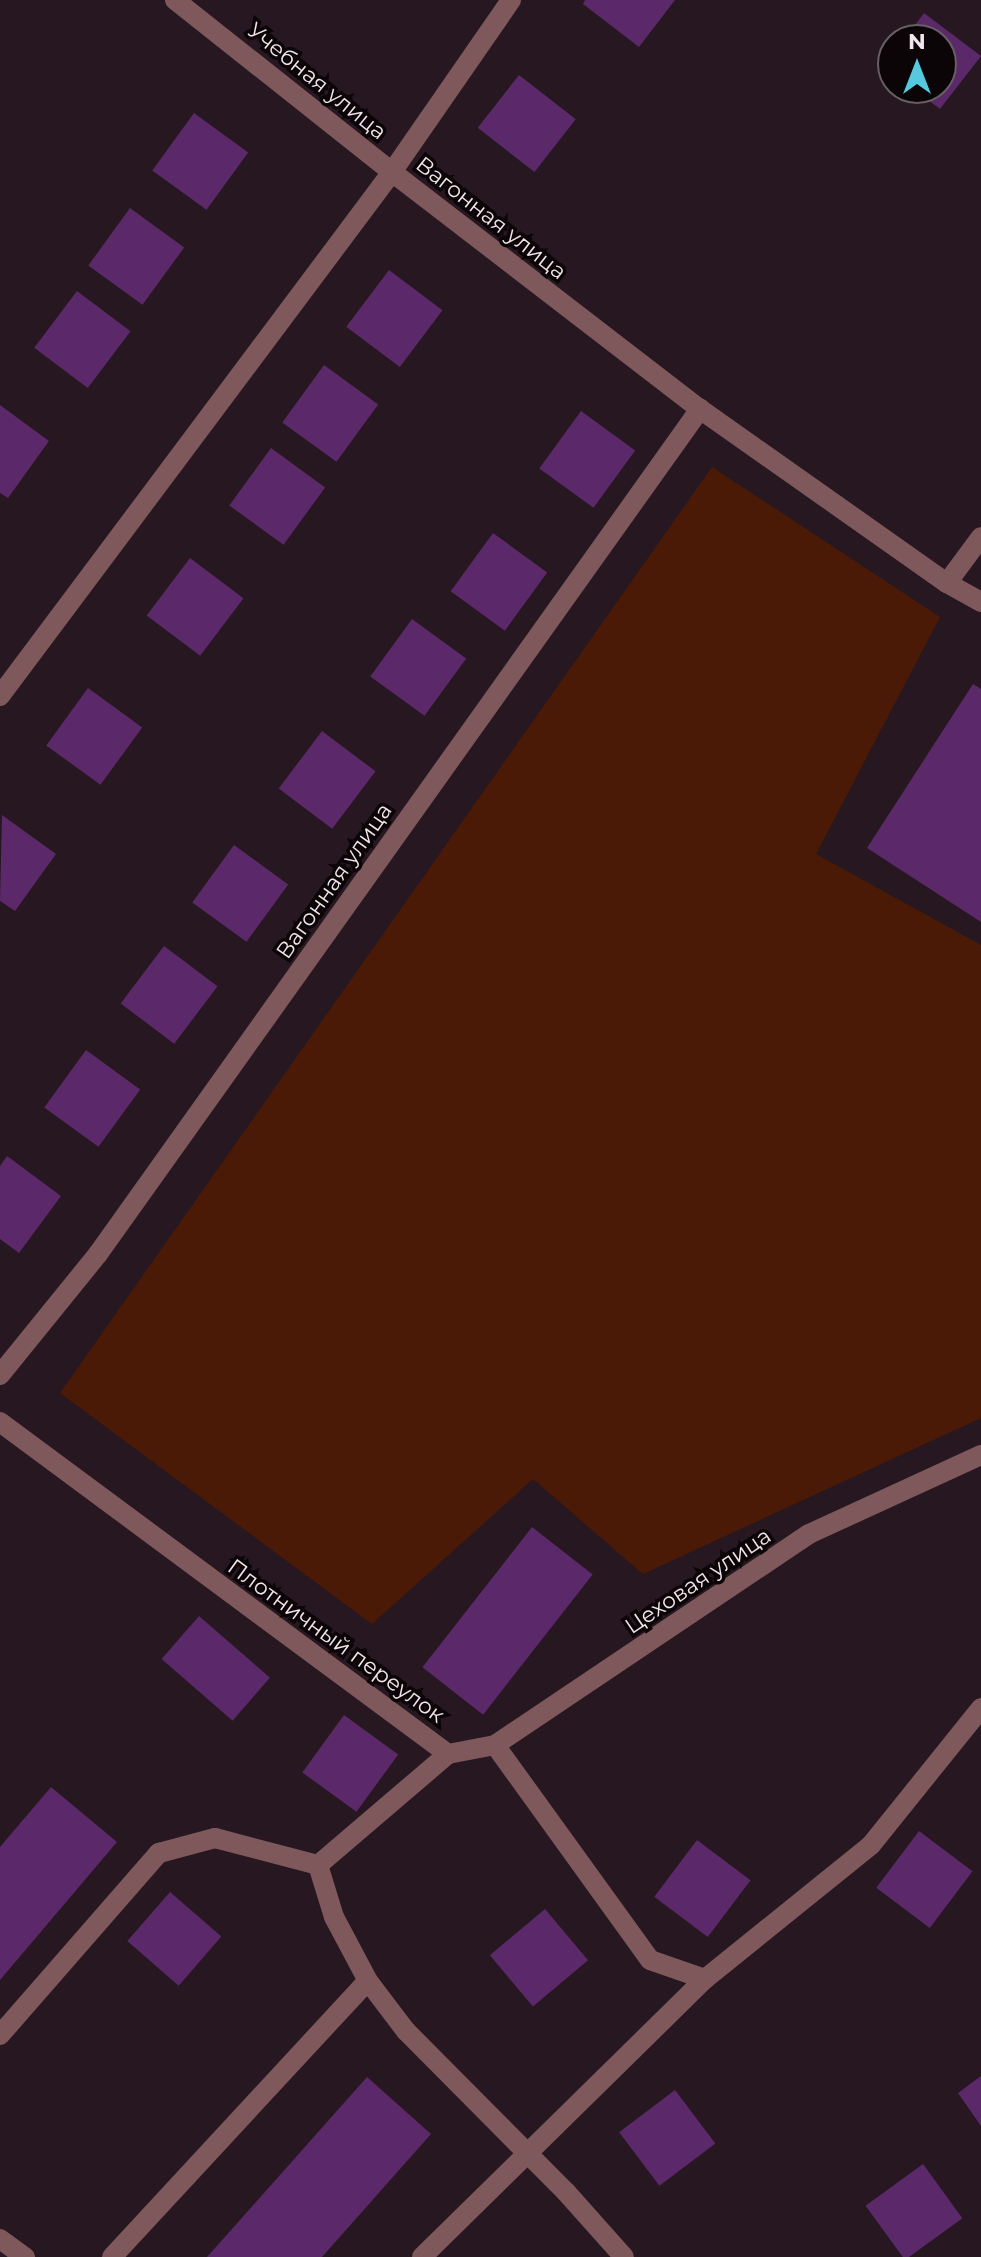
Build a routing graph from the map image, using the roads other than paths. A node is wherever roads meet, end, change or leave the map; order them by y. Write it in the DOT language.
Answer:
graph roads {
  1 [pos="175,0"];
  2 [pos="511,0"];
  3 [pos="392,172"];
  4 [pos="700,409"];
  5 [pos="981,537"];
  6 [pos="947,583"];
  7 [pos="981,602"];
  8 [pos="0,696"];
  9 [pos="0,1375"];
  10 [pos="0,1422"];
  11 [pos="981,1455"];
  12 [pos="981,1708"];
  13 [pos="495,1745"];
  14 [pos="448,1754"];
  15 [pos="318,1865"];
  16 [pos="705,1979"];
  17 [pos="368,1981"];
  18 [pos="0,2035"];
  19 [pos="527,2154"];
  20 [pos="0,2239"];
  21 [pos="25,2257"];
  22 [pos="112,2257"];
  23 [pos="422,2257"];
  24 [pos="624,2257"];
  1 -- 3 [label="street, Учебная улица"];
  2 -- 3 [label="street"];
  3 -- 4 [label="street, Вагонная улица"];
  3 -- 8 [label="street, Вагонная улица"];
  4 -- 6 [label="street, Вагонная улица"];
  4 -- 9 [label="street, Вагонная улица"];
  5 -- 6 [label="street"];
  6 -- 7 [label="street"];
  10 -- 14 [label="street, Плотничный переулок"];
  11 -- 13 [label="street, Цеховая улица"];
  12 -- 16 [label="street"];
  13 -- 14 [label="street, Цеховая улица"];
  13 -- 16 [label="street"];
  14 -- 15 [label="street, Плотничный переулок"];
  15 -- 17 [label="street"];
  15 -- 18 [label="street"];
  16 -- 19 [label="street"];
  17 -- 19 [label="street"];
  17 -- 22 [label="street"];
  19 -- 23 [label="street"];
  19 -- 24 [label="street"];
  20 -- 21 [label="street"];
}
